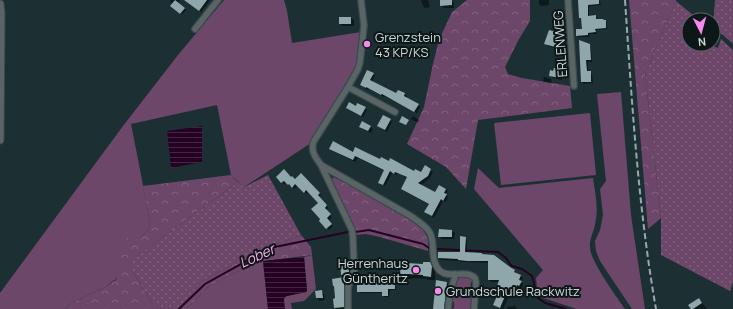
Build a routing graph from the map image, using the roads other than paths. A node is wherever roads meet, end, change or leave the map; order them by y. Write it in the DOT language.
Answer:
graph roads {
  1 [pos="218,0"];
  2 [pos="361,0"];
  3 [pos="568,0"];
  4 [pos="0,4"];
  5 [pos="195,29"];
  6 [pos="574,86"];
  7 [pos="348,87"];
  8 [pos="395,112"];
  9 [pos="0,140"];
  10 [pos="321,165"];
  11 [pos="455,274"];
  12 [pos="348,309"];
  13 [pos="448,309"];
  14 [pos="474,309"];
  1 -- 5 [label="street"];
  2 -- 7 [label="street"];
  3 -- 6 [label="street, ERLENWEG"];
  4 -- 9 [label="street"];
  7 -- 8 [label="street"];
  7 -- 10 [label="street"];
  10 -- 11 [label="street"];
  10 -- 12 [label="street"];
  11 -- 13 [label="street"];
  11 -- 14 [label="street"];
}
